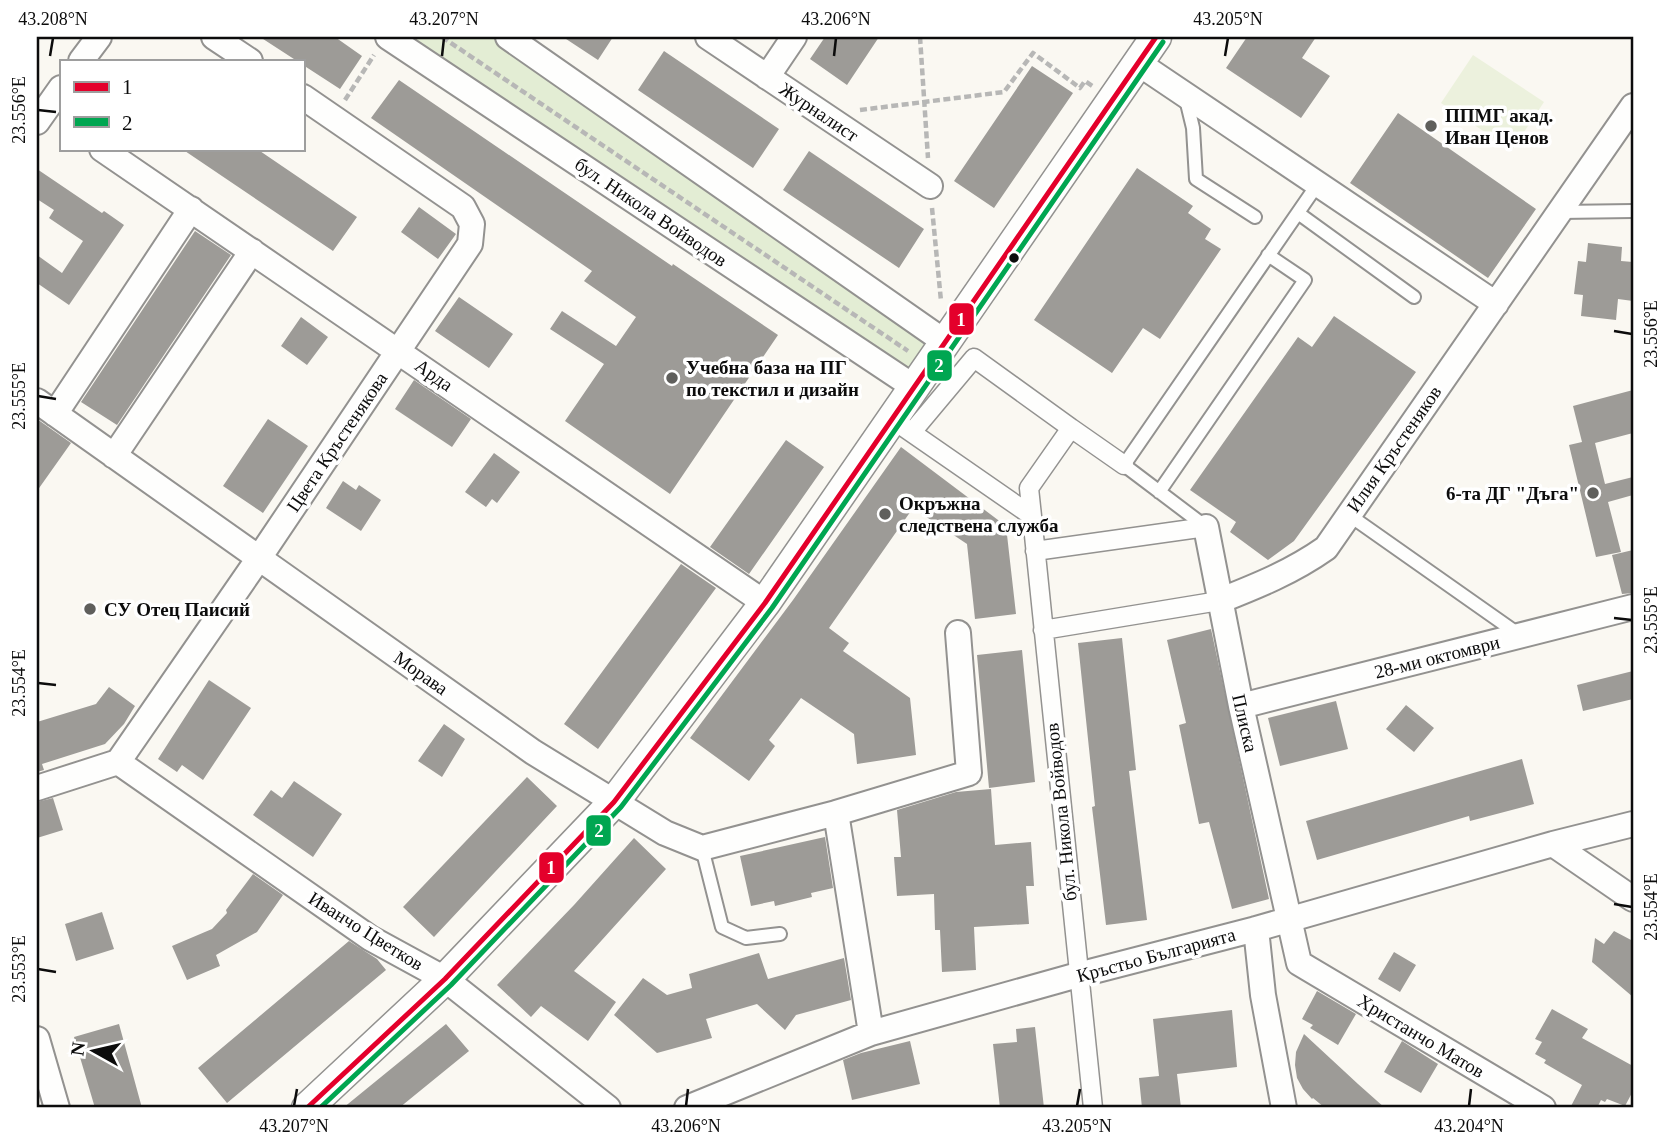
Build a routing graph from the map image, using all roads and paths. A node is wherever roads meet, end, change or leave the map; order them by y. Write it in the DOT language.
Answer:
graph roads {
  1 [pos="99,37"];
  2 [pos="214,37"];
  3 [pos="443,37"];
  4 [pos="508,37"];
  5 [pos="708,37"];
  6 [pos="794,37"];
  7 [pos="1156,37"];
  8 [pos="383,43"];
  9 [pos="82,60"];
  10 [pos="248,60"];
  11 [pos="1138,63"];
  12 [pos="767,77"];
  13 [pos="60,90"];
  14 [pos="1185,95"];
  15 [pos="304,98"];
  16 [pos="1111,101"];
  17 [pos="1633,106"];
  18 [pos="45,114"];
  19 [pos="822,115"];
  20 [pos="333,118"];
  21 [pos="103,150"];
  22 [pos="1317,185"];
  23 [pos="930,186"];
  24 [pos="191,209"];
  25 [pos="1633,211"];
  26 [pos="1558,212"];
  27 [pos="1298,213"];
  28 [pos="1255,217"];
  29 [pos="252,251"];
  30 [pos="1268,255"];
  31 [pos="1414,297"];
  32 [pos="1496,304"];
  33 [pos="398,351"];
  34 [pos="974,358"];
  35 [pos="929,365"];
  36 [pos="46,407"];
  37 [pos="902,425"];
  38 [pos="1072,428"];
  39 [pos="114,456"];
  40 [pos="1124,466"];
  41 [pos="1159,492"];
  42 [pos="1349,515"];
  43 [pos="1032,516"];
  44 [pos="1206,527"];
  45 [pos="1035,551"];
  46 [pos="259,558"];
  47 [pos="1219,601"];
  48 [pos="765,603"];
  49 [pos="1633,607"];
  50 [pos="1043,630"];
  51 [pos="958,633"];
  52 [pos="1521,636"];
  53 [pos="1241,705"];
  54 [pos="118,762"];
  55 [pos="37,788"];
  56 [pos="614,802"];
  57 [pos="836,813"];
  58 [pos="1633,824"];
  59 [pos="1553,844"];
  60 [pos="702,848"];
  61 [pos="1633,899"];
  62 [pos="1290,918"];
  63 [pos="1255,929"];
  64 [pos="780,934"];
  65 [pos="1299,963"];
  66 [pos="1077,975"];
  67 [pos="445,979"];
  68 [pos="871,1032"];
  69 [pos="37,1039"];
  70 [pos="714,1102"];
  71 [pos="58,1108"];
  72 [pos="307,1108"];
  73 [pos="608,1108"];
  74 [pos="687,1108"];
  75 [pos="1093,1108"];
  76 [pos="1284,1108"];
  77 [pos="1543,1108"];
  1 -- 9 [label="street"];
  2 -- 10 [label="street"];
  3 -- 35 [label="path"];
  4 -- 35 [label="street"];
  5 -- 12 [label="street, Журналист"];
  6 -- 12 [label="street"];
  7 -- 11 [label="street"];
  8 -- 20 [label="path"];
  8 -- 35 [label="street, бул. Никола Войводов"];
  11 -- 14 [label="street"];
  11 -- 16 [label="street"];
  12 -- 19 [label="street, Журналист"];
  13 -- 18 [label="street"];
  14 -- 22 [label="street"];
  14 -- 28 [label="lane"];
  15 -- 20 [label="street, Цвета Кръстенякова"];
  16 -- 19 [label="path"];
  16 -- 35 [label="street"];
  17 -- 26 [label="street, Илия Кръстеняков"];
  19 -- 23 [label="street, Журналист"];
  20 -- 33 [label="street, Цвета Кръстенякова"];
  21 -- 24 [label="street, Арда"];
  22 -- 27 [label="lane"];
  22 -- 32 [label="street"];
  24 -- 29 [label="street, Арда"];
  24 -- 36 [label="street"];
  25 -- 26 [label="lane"];
  26 -- 32 [label="street, Илия Кръстеняков"];
  27 -- 30 [label="lane"];
  27 -- 31 [label="lane"];
  29 -- 33 [label="street, Арда"];
  29 -- 39 [label="street"];
  30 -- 40 [label="lane"];
  30 -- 41 [label="lane"];
  32 -- 42 [label="street, Илия Кръстеняков"];
  33 -- 46 [label="street, Цвета Кръстенякова"];
  33 -- 48 [label="street, Арда"];
  34 -- 35 [label="street"];
  34 -- 37 [label="street"];
  34 -- 38 [label="street"];
  35 -- 37 [label="street"];
  36 -- 39 [label="street, Морава"];
  37 -- 43 [label="street"];
  37 -- 48 [label="street"];
  38 -- 40 [label="street"];
  38 -- 43 [label="street, бул. Никола Войводов"];
  39 -- 46 [label="street, Морава"];
  40 -- 41 [label="lane"];
  41 -- 44 [label="lane"];
  42 -- 47 [label="street, Илия Кръстеняков"];
  42 -- 52 [label="lane"];
  43 -- 45 [label="street, бул. Никола Войводов"];
  44 -- 45 [label="street"];
  44 -- 47 [label="street, Плиска"];
  45 -- 50 [label="street, бул. Никола Войводов"];
  46 -- 54 [label="street, Цвета Кръстенякова"];
  46 -- 56 [label="street, Морава"];
  47 -- 50 [label="street, Илия Кръстеняков"];
  47 -- 53 [label="street, Плиска"];
  48 -- 56 [label="street"];
  49 -- 52 [label="street, 28-ми октомври"];
  50 -- 66 [label="street, бул. Никола Войводов"];
  51 -- 57 [label="street"];
  52 -- 53 [label="street, 28-ми октомври"];
  53 -- 62 [label="street, Плиска"];
  54 -- 55 [label="street"];
  54 -- 67 [label="street, Иванчо Цветков"];
  56 -- 60 [label="street, Морава"];
  56 -- 67 [label="street"];
  57 -- 60 [label="street"];
  57 -- 68 [label="street"];
  58 -- 59 [label="street, Кръстьо Българията"];
  59 -- 61 [label="street"];
  59 -- 62 [label="street, Кръстьо Българията"];
  60 -- 64 [label="lane"];
  62 -- 63 [label="street, Кръстьо Българията"];
  62 -- 65 [label="street"];
  63 -- 65 [label="street, Христанчо Матов"];
  63 -- 66 [label="street, Кръстьо Българията"];
  63 -- 76 [label="street"];
  65 -- 77 [label="street, Христанчо Матов"];
  66 -- 68 [label="street, Кръстьо Българията"];
  66 -- 75 [label="street, бул. Никола Войводов"];
  67 -- 72 [label="street"];
  67 -- 73 [label="street, Иванчо Цветков"];
  68 -- 70 [label="street, Кръстьо Българията"];
  69 -- 71 [label="street"];
  70 -- 74 [label="street, Кръстьо Българията"];
}
